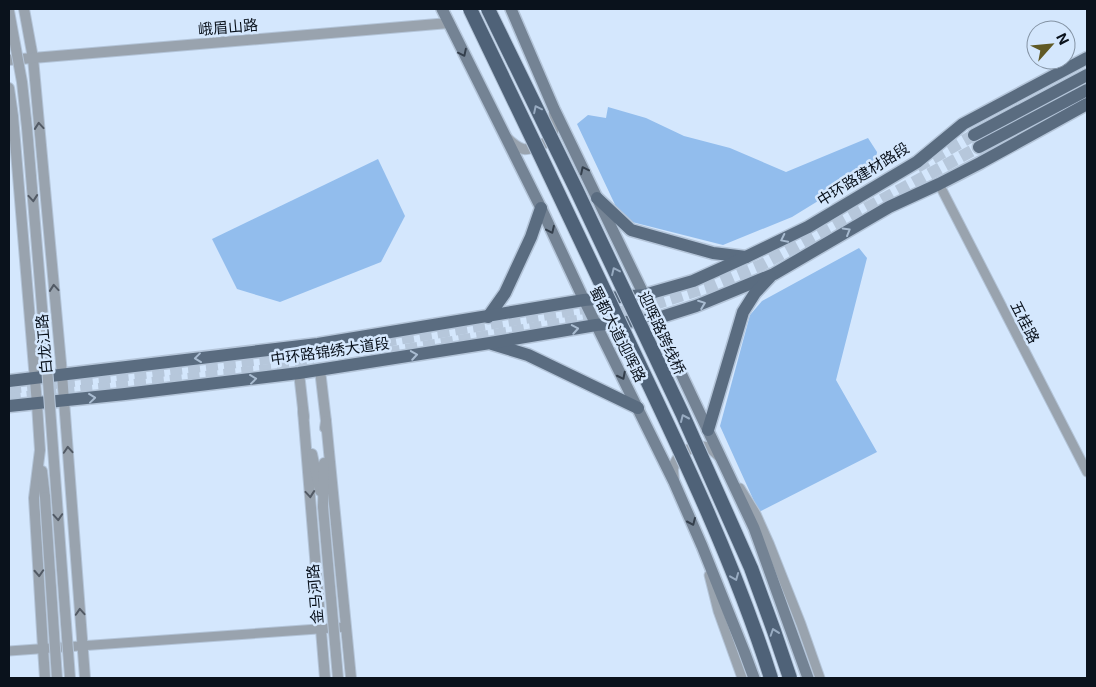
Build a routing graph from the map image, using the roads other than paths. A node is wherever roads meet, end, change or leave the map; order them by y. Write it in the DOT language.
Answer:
graph roads {
  1 [pos="24,9"];
  2 [pos="442,9"];
  3 [pos="470,9"];
  4 [pos="488,9"];
  5 [pos="511,9"];
  6 [pos="9,11"];
  7 [pos="449,23"];
  8 [pos="33,58"];
  9 [pos="1087,58"];
  10 [pos="9,60"];
  11 [pos="1087,75"];
  12 [pos="9,88"];
  13 [pos="1087,90"];
  14 [pos="1087,104"];
  15 [pos="554,110"];
  16 [pos="504,135"];
  17 [pos="974,135"];
  18 [pos="979,148"];
  19 [pos="939,184"];
  20 [pos="597,198"];
  21 [pos="541,208"];
  22 [pos="746,257"];
  23 [pos="774,274"];
  24 [pos="644,295"];
  25 [pos="584,300"];
  26 [pos="488,317"];
  27 [pos="655,319"];
  28 [pos="596,325"];
  29 [pos="490,343"];
  30 [pos="320,370"];
  31 [pos="62,374"];
  32 [pos="298,374"];
  33 [pos="35,378"];
  34 [pos="9,380"];
  35 [pos="64,401"];
  36 [pos="37,404"];
  37 [pos="9,406"];
  38 [pos="638,408"];
  39 [pos="303,411"];
  40 [pos="326,421"];
  41 [pos="708,430"];
  42 [pos="40,450"];
  43 [pos="722,460"];
  44 [pos="1087,472"];
  45 [pos="674,482"];
  46 [pos="323,506"];
  47 [pos="702,546"];
  48 [pos="346,627"];
  49 [pos="321,629"];
  50 [pos="82,646"];
  51 [pos="43,648"];
  52 [pos="9,651"];
  53 [pos="45,678"];
  54 [pos="57,678"];
  55 [pos="70,678"];
  56 [pos="84,678"];
  57 [pos="325,678"];
  58 [pos="338,678"];
  59 [pos="350,678"];
  60 [pos="742,678"];
  61 [pos="754,678"];
  62 [pos="770,678"];
  63 [pos="790,678"];
  64 [pos="808,678"];
  65 [pos="820,678"];
  1 -- 8 [label="street, 白龙江路"];
  2 -- 7 [label="main road, 蜀都大道迎晖路"];
  3 -- 62 [label="highway, one-way, bridge"];
  63 -- 4 [label="highway, 迎晖路跨线桥, one-way, bridge"];
  5 -- 15 [label="main road"];
  6 -- 55 [label="street, one-way, bridge"];
  7 -- 8 [label="street, 峨眉山路"];
  7 -- 16 [label="main road, 蜀都大道迎晖路, one-way"];
  8 -- 10 [label="street, 峨眉山路"];
  31 -- 8 [label="street, 白龙江路, one-way"];
  9 -- 22 [label="main road, 中环路建材路段, one-way"];
  11 -- 17 [label="main road"];
  12 -- 33 [label="street, 白龙江路"];
  13 -- 18 [label="main road"];
  14 -- 19 [label="main road"];
  15 -- 16 [label="street"];
  20 -- 15 [label="main road, one-way"];
  16 -- 21 [label="main road, 蜀都大道迎晖路"];
  23 -- 19 [label="main road, one-way"];
  19 -- 44 [label="street, 五桂路"];
  20 -- 22 [label="main road"];
  20 -- 24 [label="main road"];
  21 -- 25 [label="main road, 蜀都大道迎晖路, one-way"];
  21 -- 26 [label="main road"];
  22 -- 24 [label="main road, 中环路建材路段"];
  27 -- 23 [label="main road, one-way"];
  23 -- 41 [label="main road"];
  24 -- 25 [label="main road, 中环路锦绣大道段"];
  24 -- 27 [label="main road"];
  25 -- 26 [label="main road, 中环路锦绣大道段"];
  25 -- 28 [label="main road, 蜀都大道迎晖路"];
  26 -- 31 [label="main road, 中环路锦绣大道段, one-way"];
  27 -- 28 [label="main road, 中环路锦绣大道段"];
  27 -- 41 [label="main road"];
  29 -- 28 [label="main road, 中环路锦绣大道段, one-way"];
  28 -- 38 [label="main road, 蜀都大道迎晖路, one-way"];
  30 -- 29 [label="main road, 中环路锦绣大道段, one-way"];
  29 -- 38 [label="main road"];
  30 -- 32 [label="main road, 中环路锦绣大道段"];
  30 -- 40 [label="street"];
  31 -- 33 [label="main road, 中环路锦绣大道段"];
  31 -- 35 [label="street, 白龙江路"];
  35 -- 32 [label="main road, 中环路锦绣大道段, one-way"];
  32 -- 39 [label="street"];
  33 -- 34 [label="main road, 中环路锦绣大道段"];
  33 -- 36 [label="street, 白龙江路"];
  35 -- 36 [label="main road, 中环路锦绣大道段"];
  50 -- 35 [label="street, 白龙江路, one-way"];
  36 -- 37 [label="main road, 中环路锦绣大道段"];
  36 -- 42 [label="street, 白龙江路"];
  38 -- 45 [label="main road, 蜀都大道迎晖路"];
  39 -- 46 [label="street"];
  39 -- 49 [label="street, one-way"];
  40 -- 46 [label="street"];
  40 -- 48 [label="street"];
  41 -- 43 [label="main road"];
  42 -- 51 [label="street, 白龙江路, one-way"];
  42 -- 54 [label="street, bridge"];
  43 -- 45 [label="street"];
  43 -- 64 [label="main road"];
  43 -- 65 [label="street"];
  45 -- 47 [label="main road, 蜀都大道迎晖路, one-way"];
  46 -- 58 [label="street, 金马河路, bridge"];
  47 -- 60 [label="street"];
  47 -- 61 [label="main road, 蜀都大道迎晖路"];
  48 -- 49 [label="street"];
  48 -- 59 [label="street"];
  49 -- 50 [label="street"];
  49 -- 57 [label="street"];
  50 -- 51 [label="street"];
  50 -- 56 [label="street, 白龙江路"];
  51 -- 52 [label="street"];
  51 -- 53 [label="street, 白龙江路"];
}
